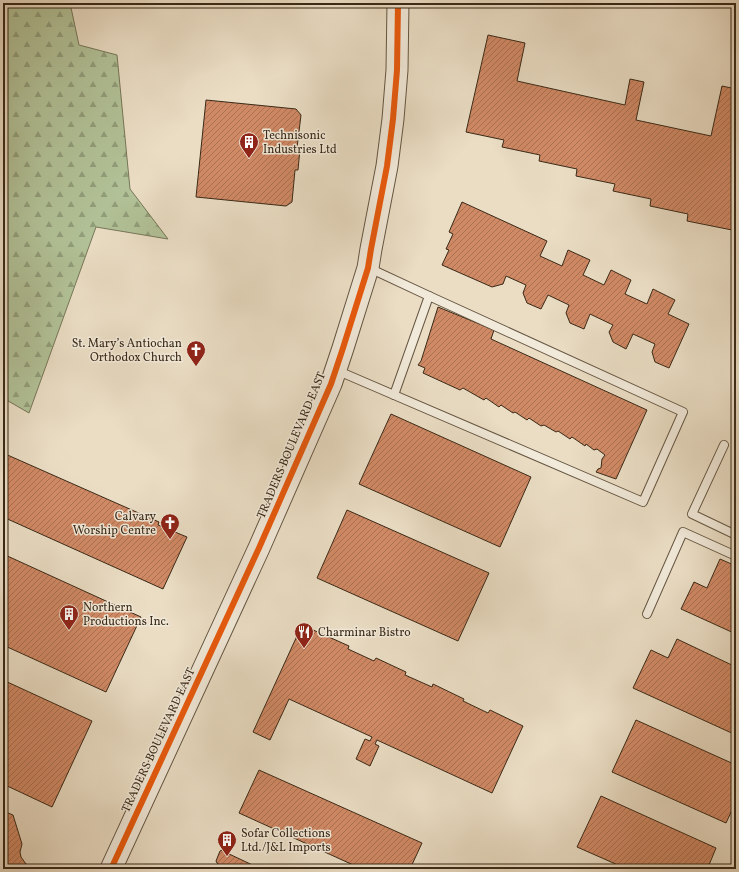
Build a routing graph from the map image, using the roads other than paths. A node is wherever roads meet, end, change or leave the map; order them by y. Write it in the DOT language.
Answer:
graph roads {
  1 [pos="398,3"];
  2 [pos="368,268"];
  3 [pos="429,296"];
  4 [pos="336,370"];
  5 [pos="394,395"];
  6 [pos="724,445"];
  7 [pos="736,535"];
  8 [pos="736,556"];
  9 [pos="648,614"];
  10 [pos="111,869"];
  1 -- 2 [label="street, TRADERS BOULEVARD EAST"];
  2 -- 3 [label="lane"];
  2 -- 4 [label="street, TRADERS BOULEVARD EAST"];
  3 -- 5 [label="lane"];
  3 -- 5 [label="lane"];
  4 -- 5 [label="lane"];
  4 -- 10 [label="street, TRADERS BOULEVARD EAST"];
  6 -- 7 [label="lane"];
  8 -- 9 [label="lane"];
}
